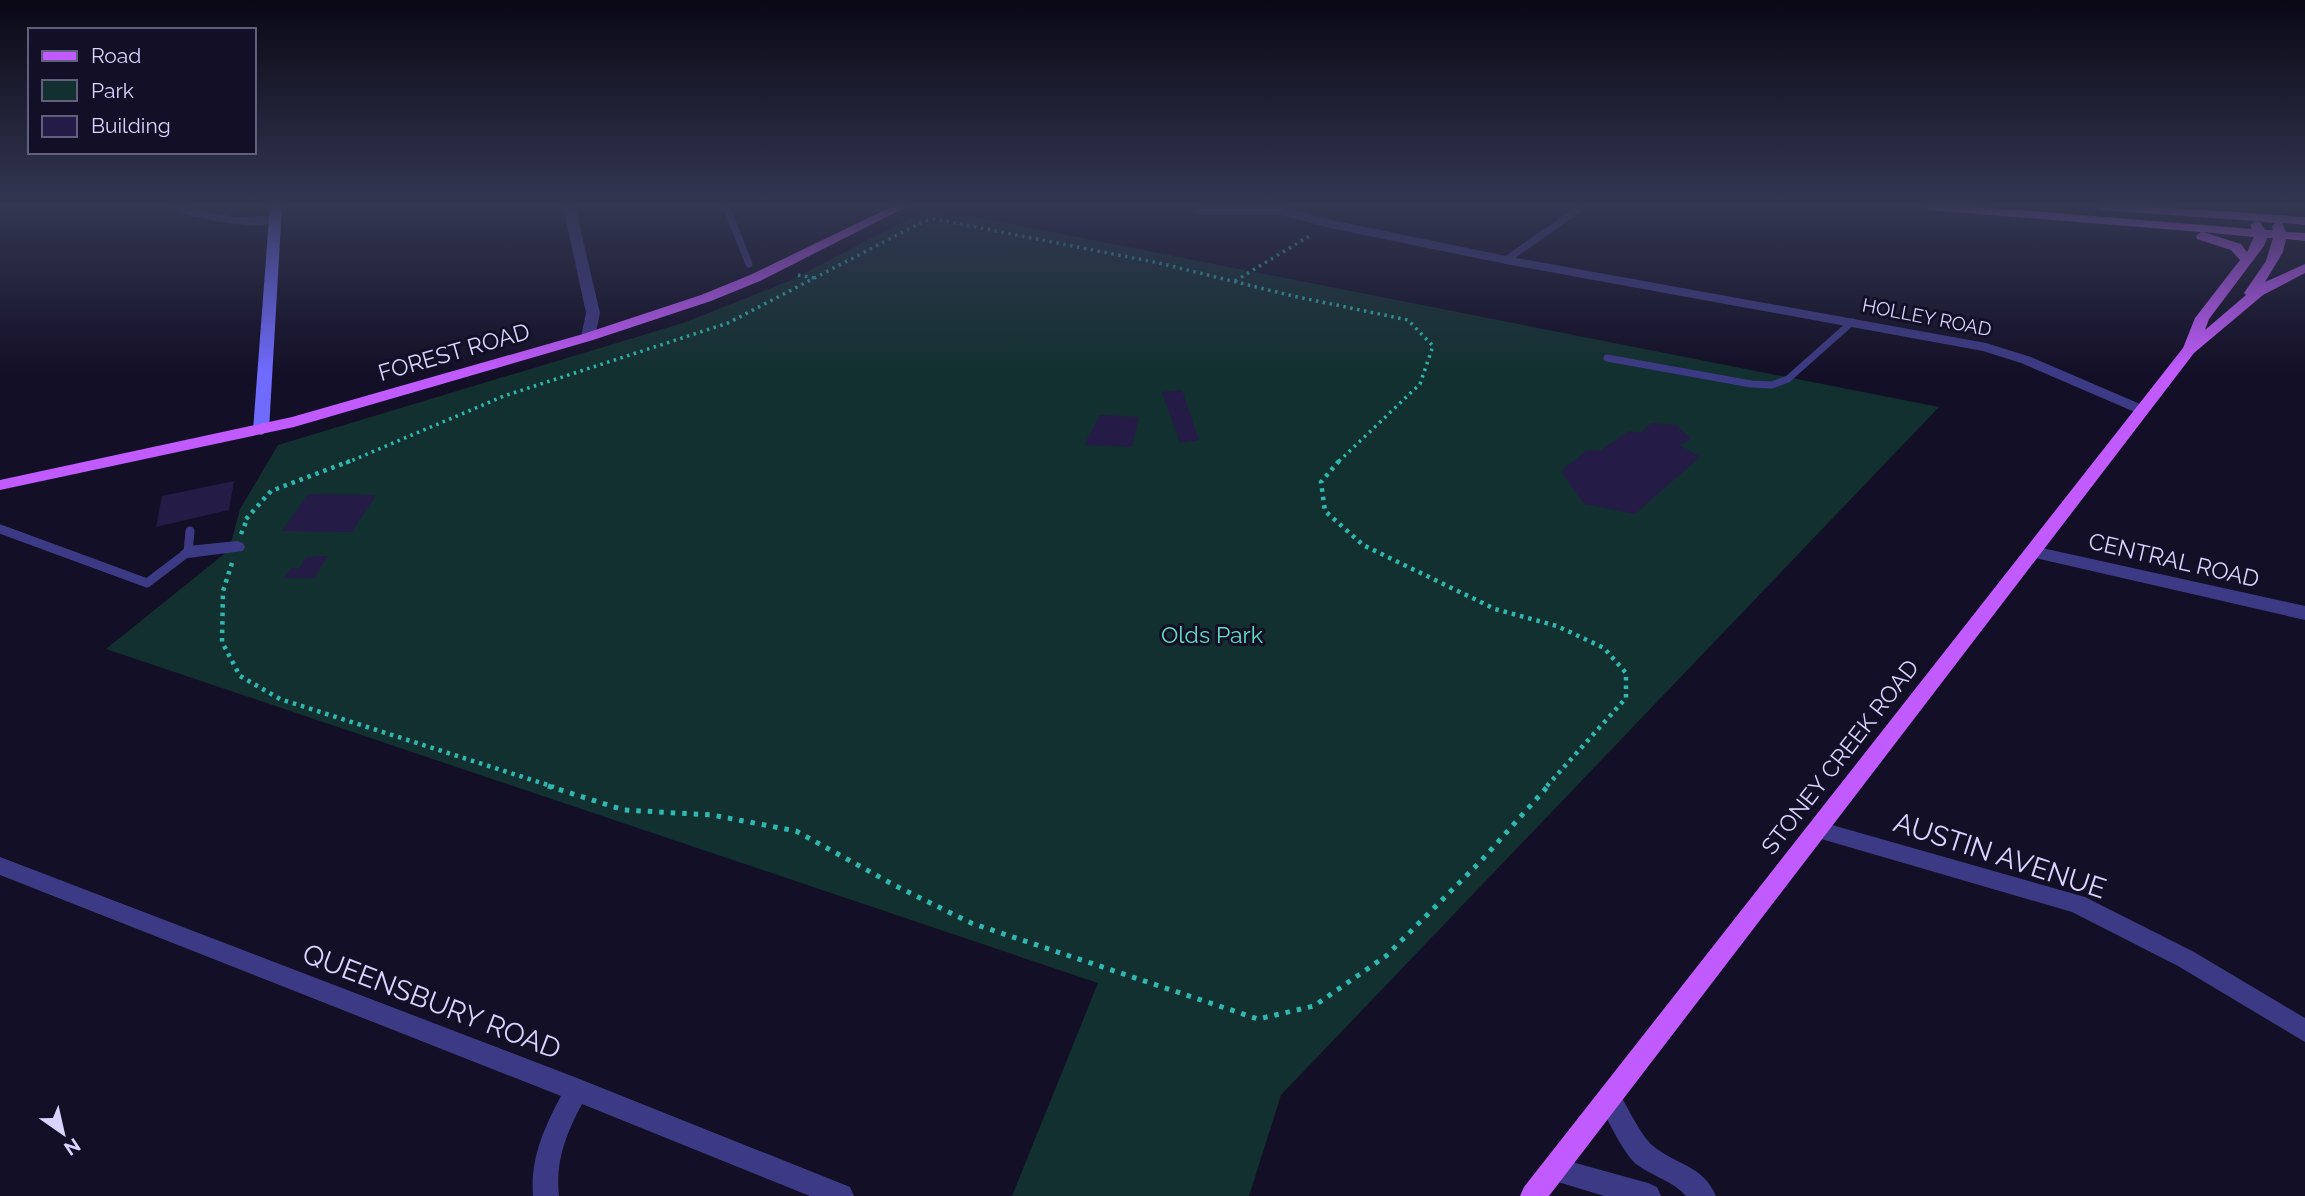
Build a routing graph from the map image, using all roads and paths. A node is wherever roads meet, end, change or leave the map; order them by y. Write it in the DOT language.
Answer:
graph roads {
  1 [pos="273,262"];
  2 [pos="582,262"];
  3 [pos="788,262"];
  4 [pos="847,262"];
  5 [pos="1153,262"];
  6 [pos="1266,262"];
  7 [pos="1516,262"];
  8 [pos="2246,262"];
  9 [pos="2270,262"];
  10 [pos="2305,268"];
  11 [pos="799,275"];
  12 [pos="816,278"];
  13 [pos="1233,281"];
  14 [pos="2244,306"];
  15 [pos="1852,322"];
  16 [pos="588,337"];
  17 [pos="2189,350"];
  18 [pos="1607,358"];
  19 [pos="2142,410"];
  20 [pos="261,430"];
  21 [pos="0,485"];
  22 [pos="0,529"];
  23 [pos="190,531"];
  24 [pos="237,547"];
  25 [pos="188,552"];
  26 [pos="2033,552"];
  27 [pos="2305,613"];
  28 [pos="1818,830"];
  29 [pos="0,866"];
  30 [pos="2305,1031"];
  31 [pos="577,1090"];
  32 [pos="1609,1098"];
  33 [pos="1553,1169"];
  34 [pos="546,1196"];
  35 [pos="841,1196"];
  36 [pos="1533,1196"];
  37 [pos="1648,1196"];
  38 [pos="1703,1196"];
  1 -- 20 [label="street"];
  2 -- 16 [label="street"];
  3 -- 16 [label="main road, FOREST ROAD"];
  4 -- 12 [label="path"];
  5 -- 13 [label="path"];
  6 -- 13 [label="path"];
  7 -- 15 [label="street, HOLLEY ROAD"];
  8 -- 17 [label="main road, STONEY CREEK ROAD"];
  9 -- 14 [label="main road, STONEY CREEK ROAD"];
  10 -- 14 [label="main road, STONEY CREEK ROAD"];
  11 -- 12 [label="path"];
  12 -- 24 [label="path"];
  13 -- 24 [label="path"];
  14 -- 17 [label="main road, STONEY CREEK ROAD"];
  15 -- 18 [label="lane"];
  15 -- 19 [label="street, HOLLEY ROAD"];
  16 -- 20 [label="main road, FOREST ROAD"];
  17 -- 19 [label="main road, STONEY CREEK ROAD"];
  19 -- 26 [label="main road, STONEY CREEK ROAD"];
  20 -- 21 [label="main road, FOREST ROAD"];
  22 -- 25 [label="lane"];
  23 -- 25 [label="lane"];
  24 -- 25 [label="street"];
  26 -- 27 [label="street, CENTRAL ROAD"];
  26 -- 28 [label="main road, STONEY CREEK ROAD"];
  28 -- 30 [label="street, AUSTIN AVENUE"];
  28 -- 32 [label="main road, STONEY CREEK ROAD"];
  29 -- 31 [label="street, QUEENSBURY ROAD"];
  31 -- 34 [label="street"];
  31 -- 35 [label="street, QUEENSBURY ROAD"];
  32 -- 33 [label="main road, STONEY CREEK ROAD"];
  32 -- 38 [label="street"];
  33 -- 36 [label="main road, STONEY CREEK ROAD"];
  33 -- 37 [label="street"];
}
